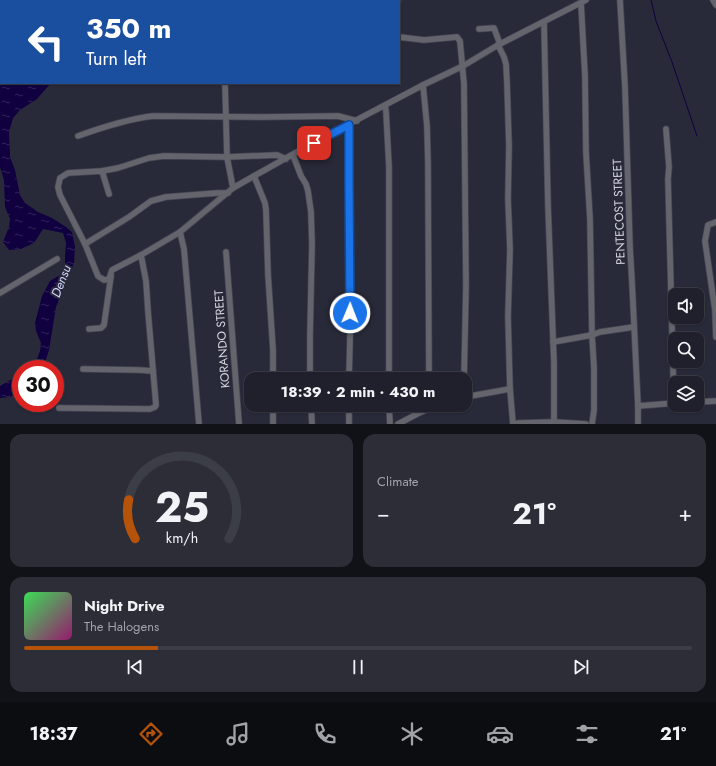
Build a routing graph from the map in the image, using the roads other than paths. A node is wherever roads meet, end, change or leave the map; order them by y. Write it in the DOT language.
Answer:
graph roads {
  1 [pos="620,0"];
  2 [pos="713,0"];
  3 [pos="584,1"];
  4 [pos="716,5"];
  5 [pos="544,22"];
  6 [pos="479,29"];
  7 [pos="400,37"];
  8 [pos="499,44"];
  9 [pos="463,66"];
  10 [pos="225,84"];
  11 [pos="423,85"];
  12 [pos="384,106"];
  13 [pos="226,116"];
  14 [pos="356,121"];
  15 [pos="349,125"];
  16 [pos="666,129"];
  17 [pos="78,136"];
  18 [pos="293,155"];
  19 [pos="227,157"];
  20 [pos="286,158"];
  21 [pos="102,171"];
  22 [pos="254,176"];
  23 [pos="230,191"];
  24 [pos="109,194"];
  25 [pos="716,222"];
  26 [pos="180,232"];
  27 [pos="86,244"];
  28 [pos="226,252"];
  29 [pos="141,255"];
  30 [pos="57,259"];
  31 [pos="112,270"];
  32 [pos="0,293"];
  33 [pos="634,327"];
  34 [pos="89,329"];
  35 [pos="592,335"];
  36 [pos="716,337"];
  37 [pos="553,342"];
  38 [pos="83,369"];
  39 [pos="153,371"];
  40 [pos="273,372"];
  41 [pos="310,372"];
  42 [pos="349,372"];
  43 [pos="389,372"];
  44 [pos="429,372"];
  45 [pos="464,372"];
  46 [pos="674,376"];
  47 [pos="510,389"];
  48 [pos="472,396"];
  49 [pos="716,401"];
  50 [pos="704,402"];
  51 [pos="668,404"];
  52 [pos="638,406"];
  53 [pos="64,408"];
  54 [pos="273,412"];
  55 [pos="311,412"];
  56 [pos="349,412"];
  57 [pos="389,412"];
  58 [pos="421,412"];
  59 [pos="554,422"];
  60 [pos="199,424"];
  61 [pos="239,424"];
  62 [pos="273,424"];
  63 [pos="312,424"];
  64 [pos="349,424"];
  65 [pos="390,424"];
  66 [pos="398,424"];
  67 [pos="513,424"];
  68 [pos="546,424"];
  69 [pos="586,424"];
  70 [pos="592,424"];
  71 [pos="638,424"];
  1 -- 33 [label="street, PENTECOST STREET"];
  2 -- 4 [label="street"];
  3 -- 5 [label="street"];
  3 -- 35 [label="street"];
  5 -- 8 [label="street"];
  5 -- 37 [label="street"];
  6 -- 8 [label="street"];
  7 -- 9 [label="street"];
  8 -- 9 [label="street"];
  8 -- 47 [label="street"];
  9 -- 11 [label="street"];
  9 -- 45 [label="street"];
  10 -- 13 [label="street"];
  11 -- 12 [label="street"];
  11 -- 44 [label="street"];
  12 -- 14 [label="street"];
  12 -- 43 [label="street"];
  13 -- 14 [label="street"];
  13 -- 17 [label="street"];
  13 -- 19 [label="street"];
  14 -- 15 [label="street"];
  15 -- 18 [label="street"];
  15 -- 42 [label="street"];
  16 -- 46 [label="street"];
  18 -- 20 [label="street"];
  18 -- 41 [label="street"];
  19 -- 20 [label="street"];
  19 -- 21 [label="street"];
  19 -- 23 [label="street"];
  20 -- 22 [label="street"];
  21 -- 24 [label="street"];
  21 -- 27 [label="street"];
  22 -- 23 [label="street"];
  22 -- 40 [label="street"];
  23 -- 26 [label="street"];
  23 -- 27 [label="street"];
  25 -- 36 [label="street"];
  26 -- 29 [label="street"];
  26 -- 60 [label="street"];
  27 -- 31 [label="street"];
  28 -- 61 [label="street, KORANDO STREET"];
  29 -- 31 [label="street"];
  29 -- 39 [label="street"];
  30 -- 32 [label="street"];
  31 -- 34 [label="street"];
  33 -- 35 [label="street"];
  33 -- 52 [label="street, PENTECOST STREET"];
  35 -- 37 [label="street"];
  35 -- 70 [label="street"];
  37 -- 59 [label="street"];
  38 -- 39 [label="street"];
  39 -- 53 [label="street"];
  47 -- 48 [label="street"];
  47 -- 67 [label="street"];
  49 -- 50 [label="street"];
  51 -- 52 [label="street"];
  52 -- 71 [label="street, PENTECOST STREET"];
  54 -- 62 [label="street"];
  55 -- 63 [label="street"];
  56 -- 64 [label="street"];
  57 -- 65 [label="street"];
  58 -- 66 [label="street"];
  59 -- 68 [label="street"];
  59 -- 69 [label="street"];
  67 -- 68 [label="street"];
}
